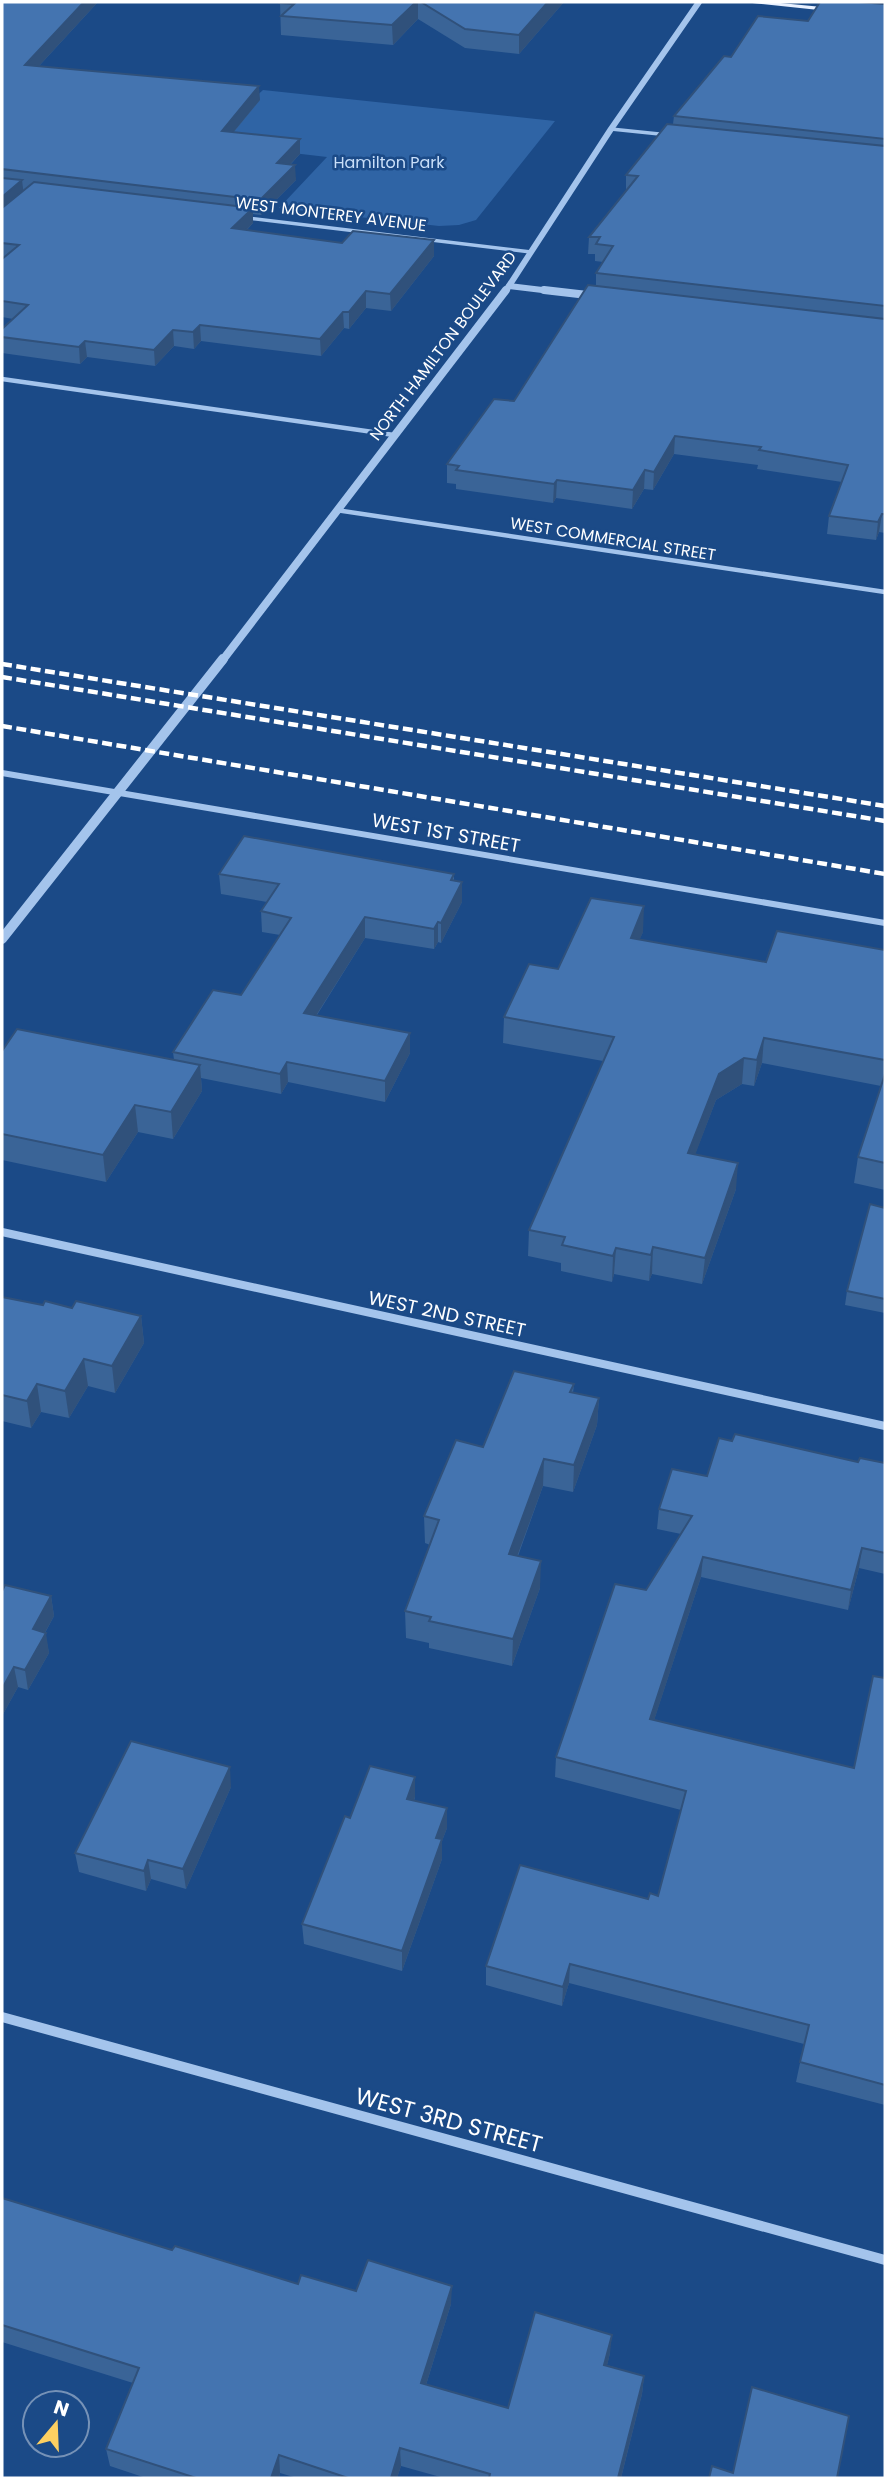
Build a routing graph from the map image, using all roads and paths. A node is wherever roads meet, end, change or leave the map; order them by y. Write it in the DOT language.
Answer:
graph roads {
  1 [pos="699,2"];
  2 [pos="747,2"];
  3 [pos="885,15"];
  4 [pos="611,129"];
  5 [pos="679,136"];
  6 [pos="234,216"];
  7 [pos="531,252"];
  8 [pos="509,286"];
  9 [pos="609,297"];
  10 [pos="2,379"];
  11 [pos="394,435"];
  12 [pos="337,510"];
  13 [pos="885,592"];
  14 [pos="195,696"];
  15 [pos="2,773"];
  16 [pos="119,793"];
  17 [pos="885,923"];
  18 [pos="2,939"];
  19 [pos="2,1232"];
  20 [pos="885,1426"];
  21 [pos="2,2017"];
  22 [pos="885,2260"];
  1 -- 4 [label="street, NORTH HAMILTON BOULEVARD"];
  2 -- 3 [label="main road"];
  4 -- 5 [label="street"];
  4 -- 7 [label="street, NORTH HAMILTON BOULEVARD"];
  6 -- 7 [label="street, WEST MONTEREY AVENUE"];
  7 -- 8 [label="street, NORTH HAMILTON BOULEVARD"];
  8 -- 9 [label="street"];
  8 -- 11 [label="street, NORTH HAMILTON BOULEVARD"];
  10 -- 11 [label="street"];
  11 -- 12 [label="street, NORTH HAMILTON BOULEVARD"];
  12 -- 13 [label="street, WEST COMMERCIAL STREET"];
  12 -- 14 [label="street, NORTH HAMILTON BOULEVARD"];
  14 -- 16 [label="street"];
  15 -- 16 [label="street, WEST 1ST STREET"];
  16 -- 17 [label="street, WEST 1ST STREET"];
  16 -- 18 [label="street"];
  19 -- 20 [label="street, WEST 2ND STREET"];
  21 -- 22 [label="street, WEST 3RD STREET"];
}
